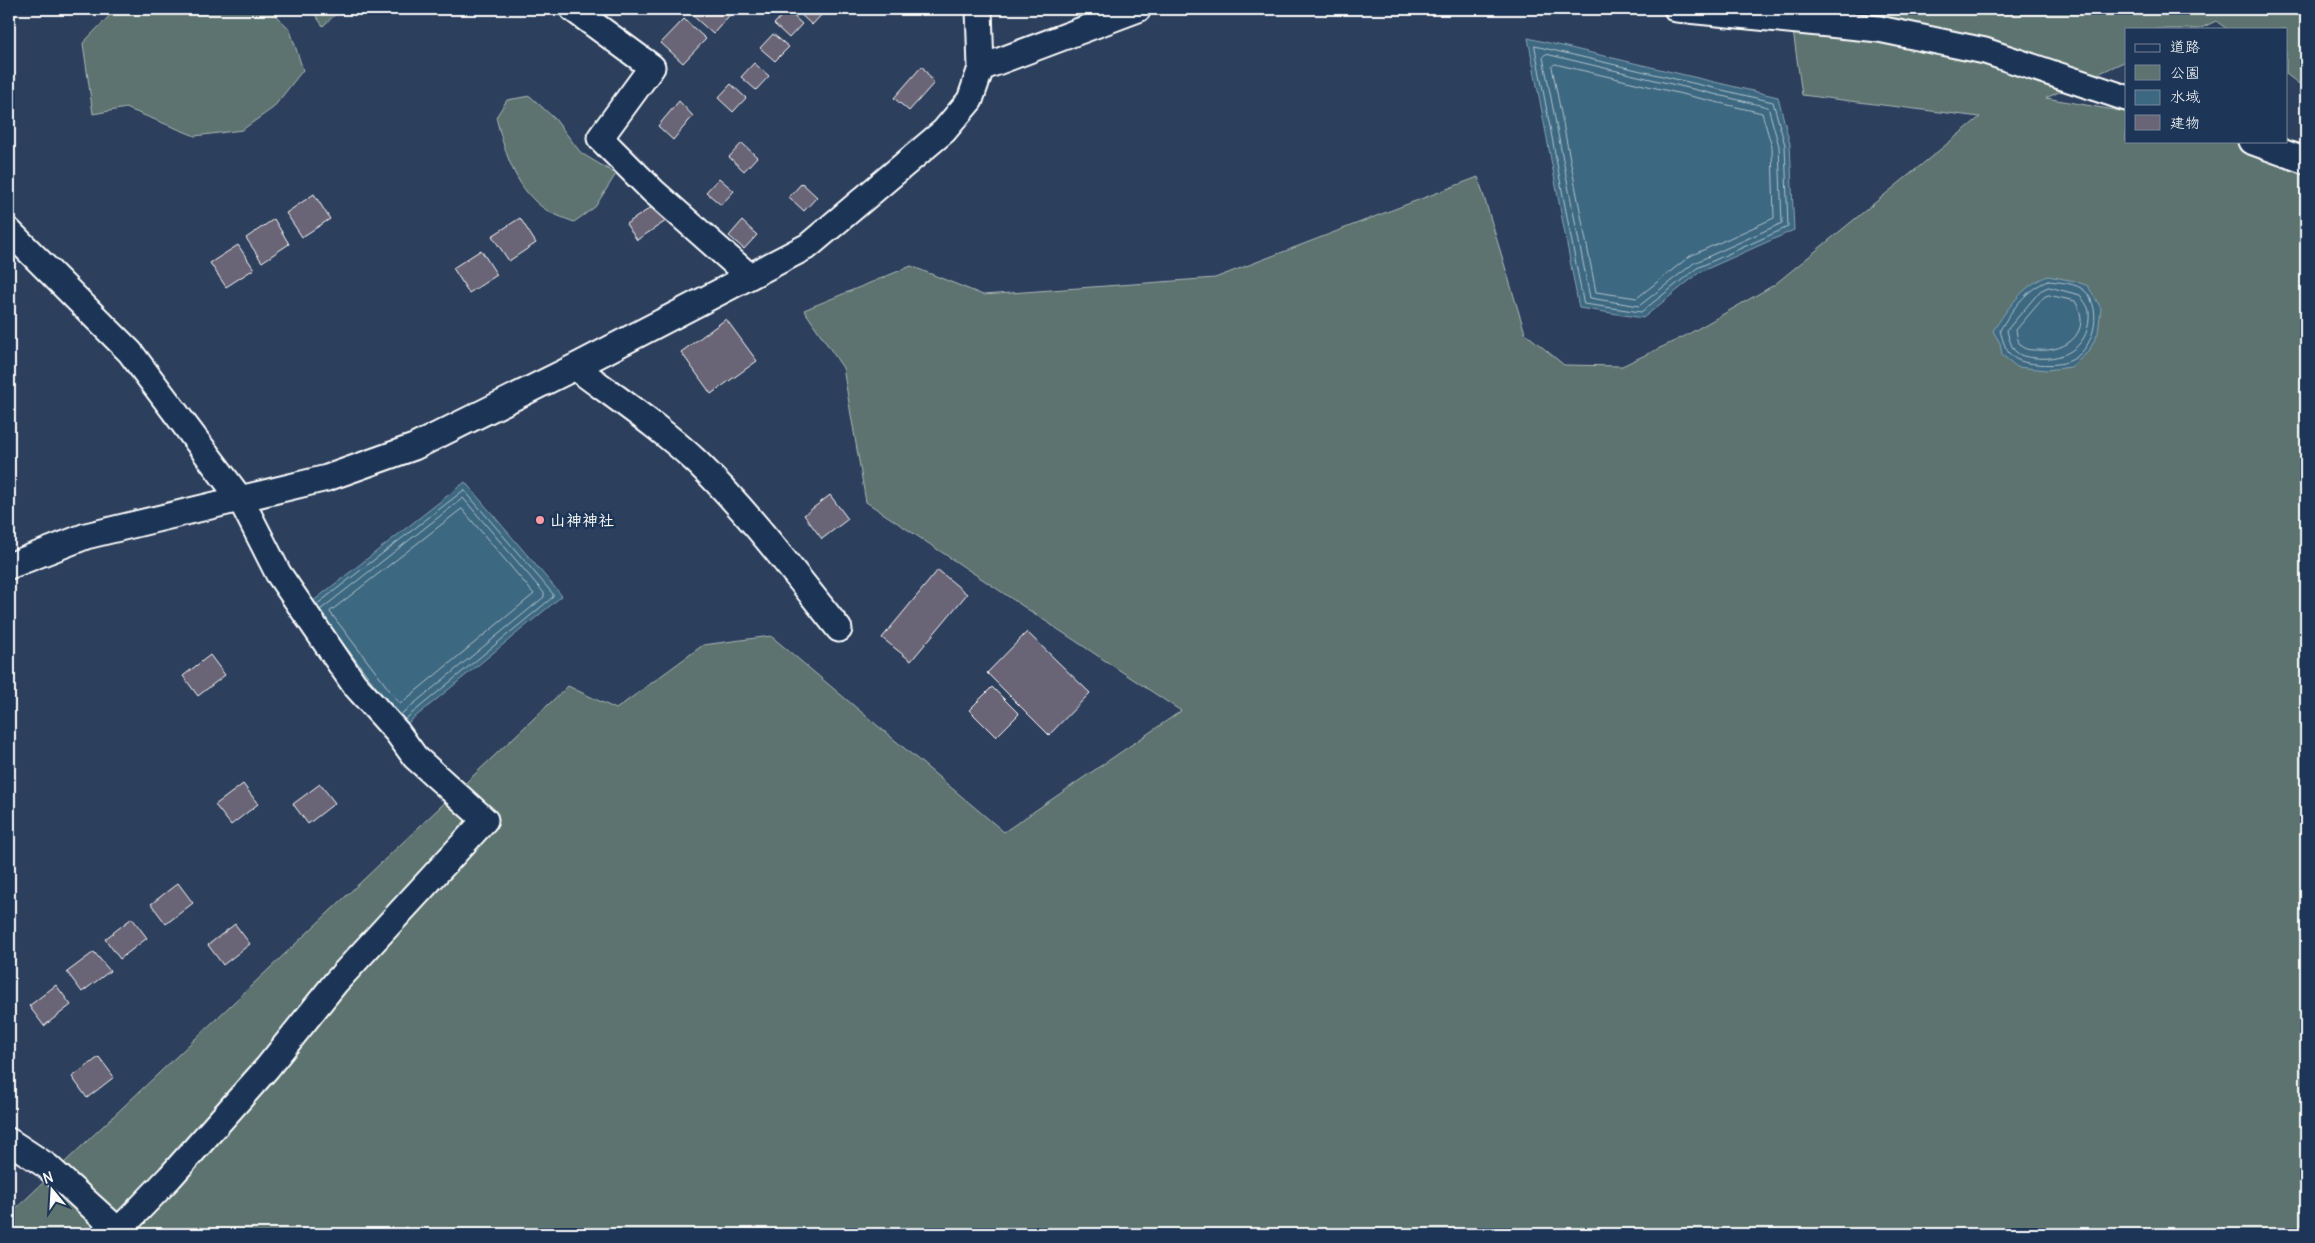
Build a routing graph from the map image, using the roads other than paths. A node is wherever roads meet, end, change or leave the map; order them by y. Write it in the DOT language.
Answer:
graph roads {
  1 [pos="573,9"];
  2 [pos="979,9"];
  3 [pos="1138,9"];
  4 [pos="1677,9"];
  5 [pos="981,68"];
  6 [pos="2125,98"];
  7 [pos="2254,142"];
  8 [pos="2306,161"];
  9 [pos="9,231"];
  10 [pos="749,276"];
  11 [pos="575,367"];
  12 [pos="241,500"];
  13 [pos="9,566"];
  14 [pos="839,629"];
  15 [pos="9,1141"];
  16 [pos="120,1232"];
  1 -- 10 [label="street"];
  2 -- 5 [label="street"];
  3 -- 5 [label="street"];
  4 -- 6 [label="street"];
  5 -- 10 [label="street"];
  7 -- 8 [label="street"];
  9 -- 12 [label="street"];
  10 -- 11 [label="street"];
  11 -- 12 [label="street"];
  11 -- 14 [label="street"];
  12 -- 13 [label="street"];
  12 -- 16 [label="street"];
  15 -- 16 [label="street"];
}
